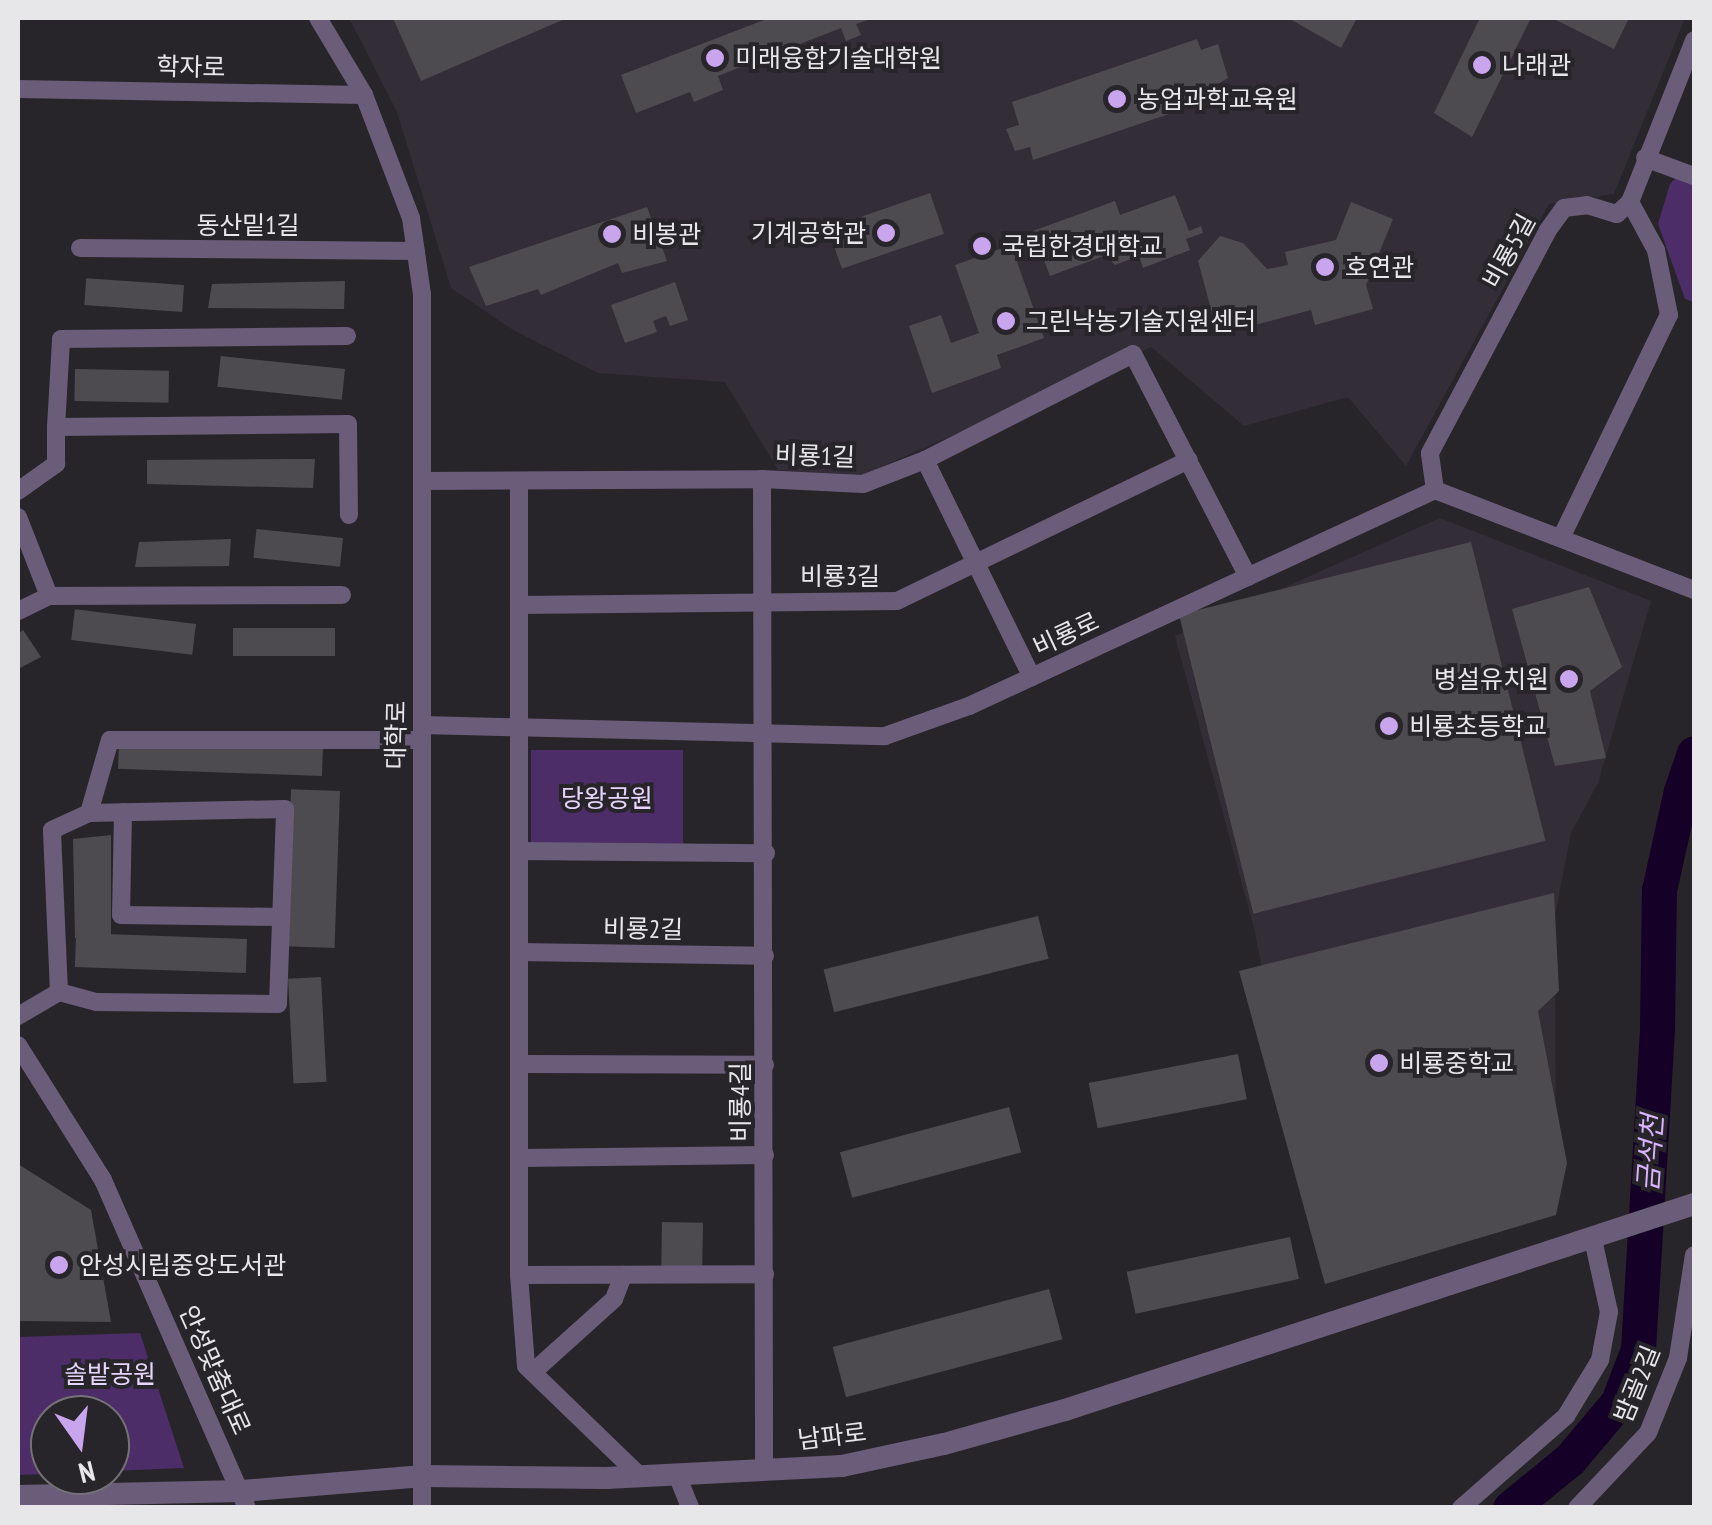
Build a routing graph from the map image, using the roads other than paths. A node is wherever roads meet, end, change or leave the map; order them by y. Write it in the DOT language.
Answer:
graph roads {
  1 [pos="318,18"];
  2 [pos="1694,40"];
  3 [pos="18,90"];
  4 [pos="364,95"];
  5 [pos="1645,158"];
  6 [pos="1694,176"];
  7 [pos="1630,202"];
  8 [pos="80,248"];
  9 [pos="416,251"];
  10 [pos="348,336"];
  11 [pos="56,427"];
  12 [pos="925,460"];
  13 [pos="1189,460"];
  14 [pos="762,479"];
  15 [pos="422,481"];
  16 [pos="519,483"];
  17 [pos="1435,490"];
  18 [pos="18,491"];
  19 [pos="348,514"];
  20 [pos="18,517"];
  21 [pos="1561,538"];
  22 [pos="979,564"];
  23 [pos="1248,577"];
  24 [pos="1694,588"];
  25 [pos="342,594"];
  26 [pos="49,596"];
  27 [pos="764,602"];
  28 [pos="518,605"];
  29 [pos="18,611"];
  30 [pos="1032,677"];
  31 [pos="521,728"];
  32 [pos="421,732"];
  33 [pos="766,733"];
  34 [pos="89,812"];
  35 [pos="123,812"];
  36 [pos="520,851"];
  37 [pos="766,853"];
  38 [pos="281,917"];
  39 [pos="519,952"];
  40 [pos="766,956"];
  41 [pos="59,992"];
  42 [pos="18,1016"];
  43 [pos="19,1052"];
  44 [pos="520,1064"];
  45 [pos="765,1065"];
  46 [pos="765,1156"];
  47 [pos="521,1158"];
  48 [pos="1694,1204"];
  49 [pos="1593,1239"];
  50 [pos="1694,1255"];
  51 [pos="765,1274"];
  52 [pos="519,1275"];
  53 [pos="622,1275"];
  54 [pos="533,1372"];
  55 [pos="764,1470"];
  56 [pos="677,1475"];
  57 [pos="423,1476"];
  58 [pos="641,1476"];
  59 [pos="18,1496"];
  60 [pos="245,1499"];
  61 [pos="422,1508"];
  62 [pos="690,1508"];
  63 [pos="1461,1508"];
  64 [pos="1577,1508"];
  1 -- 4 [label="street, 대학로"];
  2 -- 5 [label="street"];
  3 -- 4 [label="street, 학자로"];
  4 -- 9 [label="street, 대학로"];
  5 -- 6 [label="street"];
  5 -- 7 [label="street"];
  7 -- 17 [label="street, 비룡5길"];
  7 -- 21 [label="street"];
  8 -- 9 [label="street, 동산밑1길"];
  9 -- 15 [label="street, 대학로"];
  10 -- 11 [label="street"];
  11 -- 18 [label="street"];
  11 -- 19 [label="street"];
  12 -- 13 [label="street, 비룡1길"];
  12 -- 14 [label="street, 비룡1길"];
  12 -- 22 [label="street"];
  13 -- 22 [label="street, 비룡3길"];
  13 -- 23 [label="street, 비룡1길"];
  14 -- 16 [label="street, 비룡1길"];
  14 -- 27 [label="street, 비룡4길"];
  15 -- 16 [label="street, 비룡1길"];
  15 -- 32 [label="street, 대학로"];
  16 -- 28 [label="street"];
  17 -- 21 [label="street"];
  17 -- 23 [label="street, 비룡로"];
  20 -- 26 [label="street"];
  21 -- 24 [label="street"];
  22 -- 27 [label="street, 비룡3길"];
  22 -- 30 [label="street"];
  23 -- 30 [label="street, 비룡로"];
  25 -- 26 [label="street"];
  26 -- 29 [label="street"];
  27 -- 28 [label="street, 비룡3길"];
  27 -- 33 [label="street, 비룡4길"];
  28 -- 31 [label="street"];
  30 -- 33 [label="street, 비룡로"];
  31 -- 32 [label="street, 비룡로"];
  31 -- 33 [label="street, 비룡로"];
  31 -- 36 [label="street"];
  32 -- 34 [label="street, 비룡로"];
  32 -- 57 [label="street, 대학로"];
  33 -- 37 [label="street, 비룡4길"];
  34 -- 35 [label="street"];
  34 -- 41 [label="street"];
  35 -- 38 [label="street"];
  35 -- 38 [label="street"];
  36 -- 37 [label="street"];
  36 -- 39 [label="street"];
  37 -- 40 [label="street, 비룡4길"];
  38 -- 41 [label="street"];
  39 -- 40 [label="street, 비룡2길"];
  39 -- 44 [label="street"];
  40 -- 45 [label="street, 비룡4길"];
  41 -- 42 [label="street"];
  43 -- 60 [label="street, 안성맞춤대로"];
  44 -- 45 [label="street"];
  44 -- 47 [label="street"];
  45 -- 46 [label="street, 비룡4길"];
  46 -- 47 [label="street"];
  46 -- 51 [label="street, 비룡4길"];
  47 -- 52 [label="street"];
  48 -- 49 [label="street, 남파로"];
  49 -- 55 [label="street, 남파로"];
  49 -- 63 [label="street"];
  50 -- 64 [label="street, 밤골2길"];
  51 -- 53 [label="street"];
  51 -- 55 [label="street, 비룡4길"];
  52 -- 53 [label="street"];
  52 -- 54 [label="street"];
  53 -- 54 [label="street"];
  54 -- 58 [label="street"];
  55 -- 56 [label="street, 남파로"];
  56 -- 58 [label="street, 남파로"];
  56 -- 62 [label="street"];
  57 -- 58 [label="street, 남파로"];
  57 -- 60 [label="street, 남파로"];
  57 -- 61 [label="street, 대학로"];
  59 -- 60 [label="street, 남파로"];
}
